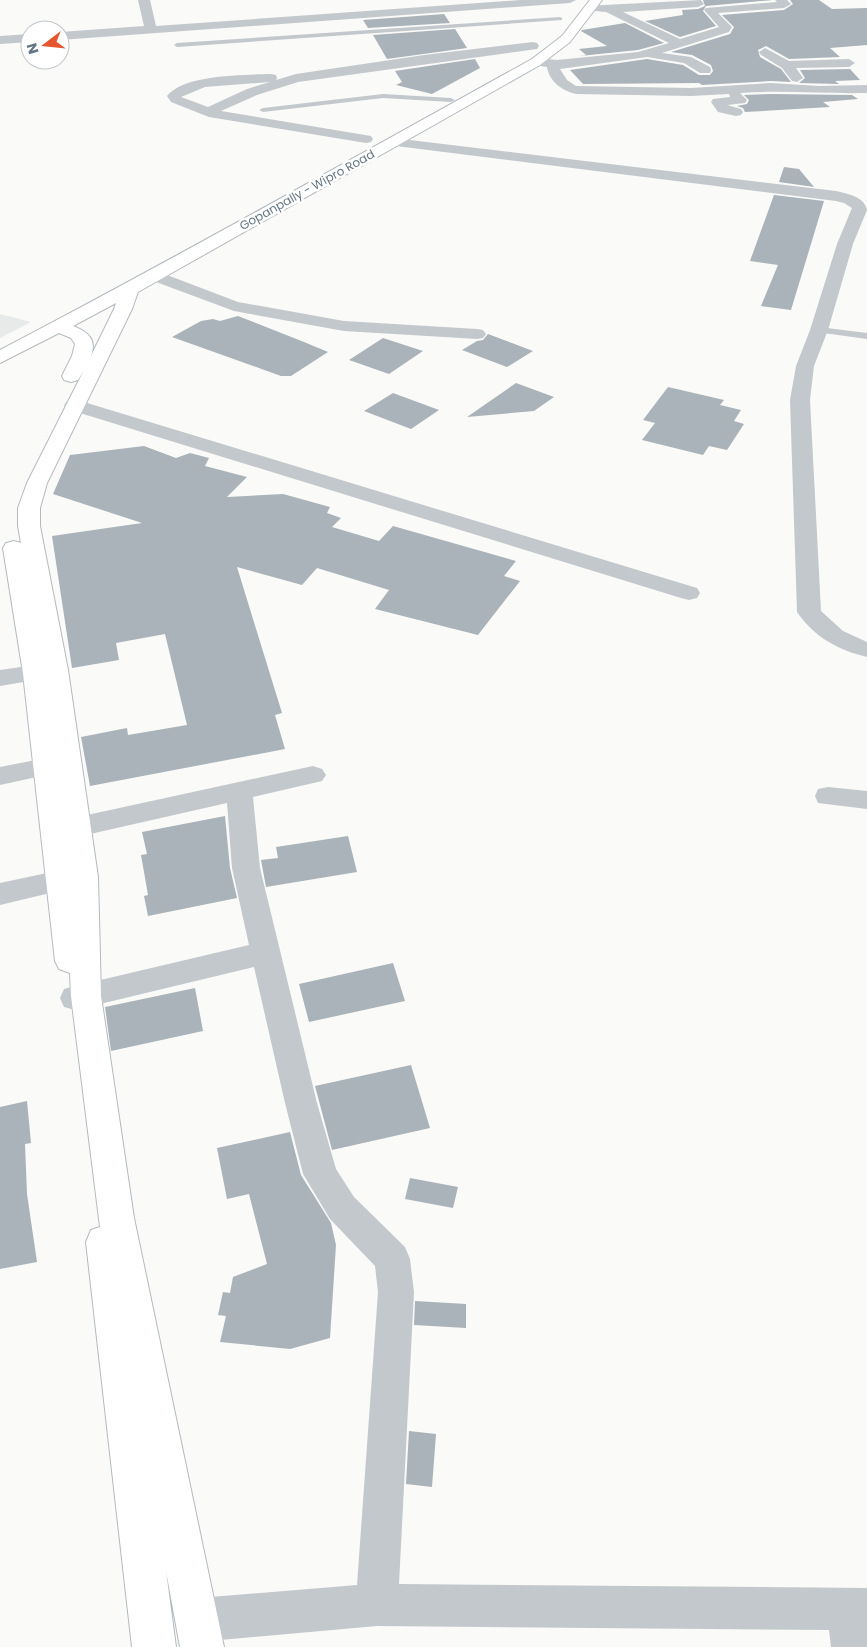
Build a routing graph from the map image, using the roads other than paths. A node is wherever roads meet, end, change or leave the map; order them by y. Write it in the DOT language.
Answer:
graph roads {
  1 [pos="144,0"];
  2 [pos="504,0"];
  3 [pos="570,0"];
  4 [pos="781,0"];
  5 [pos="697,2"];
  6 [pos="423,3"];
  7 [pos="587,3"];
  8 [pos="438,9"];
  9 [pos="609,9"];
  10 [pos="710,10"];
  11 [pos="560,19"];
  12 [pos="150,26"];
  13 [pos="70,30"];
  14 [pos="20,33"];
  15 [pos="0,34"];
  16 [pos="70,35"];
  17 [pos="20,39"];
  18 [pos="0,40"];
  19 [pos="679,43"];
  20 [pos="177,45"];
  21 [pos="533,46"];
  22 [pos="766,52"];
  23 [pos="642,54"];
  24 [pos="536,62"];
  25 [pos="849,63"];
  26 [pos="557,64"];
  27 [pos="786,66"];
  28 [pos="863,66"];
  29 [pos="704,70"];
  30 [pos="653,75"];
  31 [pos="296,78"];
  32 [pos="802,89"];
  33 [pos="720,90"];
  34 [pos="451,100"];
  35 [pos="262,110"];
  36 [pos="736,112"];
  37 [pos="209,113"];
  38 [pos="380,136"];
  39 [pos="348,148"];
  40 [pos="142,282"];
  41 [pos="56,326"];
  42 [pos="819,330"];
  43 [pos="477,334"];
  44 [pos="867,336"];
  45 [pos="0,356"];
  46 [pos="74,406"];
  47 [pos="689,593"];
  48 [pos="867,650"];
  49 [pos="46,672"];
  50 [pos="0,678"];
  51 [pos="46,767"];
  52 [pos="312,775"];
  53 [pos="0,776"];
  54 [pos="239,791"];
  55 [pos="828,796"];
  56 [pos="867,800"];
  57 [pos="66,830"];
  58 [pos="61,881"];
  59 [pos="0,894"];
  60 [pos="266,953"];
  61 [pos="81,997"];
  62 [pos="377,1605"];
  63 [pos="856,1621"];
  64 [pos="200,1633"];
  65 [pos="154,1647"];
  1 -- 12 [label="street"];
  2 -- 6 [label="street"];
  3 -- 8 [label="street"];
  4 -- 10 [label="street"];
  5 -- 9 [label="street"];
  5 -- 10 [label="street"];
  6 -- 8 [label="street"];
  6 -- 12 [label="street"];
  7 -- 9 [label="street"];
  7 -- 11 [label="street, Gopanpally - Wipro Road"];
  7 -- 24 [label="street, Gopanpally - Wipro Road"];
  8 -- 12 [label="street"];
  9 -- 19 [label="street"];
  10 -- 19 [label="street"];
  11 -- 20 [label="lane"];
  11 -- 21 [label="street, Gopanpally - Wipro Road"];
  12 -- 13 [label="street"];
  12 -- 16 [label="street"];
  14 -- 15 [label="street"];
  17 -- 18 [label="street"];
  19 -- 23 [label="street"];
  21 -- 31 [label="street"];
  21 -- 34 [label="street, Gopanpally - Wipro Road"];
  22 -- 27 [label="street"];
  23 -- 26 [label="street"];
  23 -- 29 [label="street"];
  23 -- 30 [label="street"];
  24 -- 26 [label="street"];
  24 -- 38 [label="street, Gopanpally - Wipro Road"];
  25 -- 27 [label="street"];
  26 -- 33 [label="street"];
  27 -- 32 [label="street"];
  28 -- 32 [label="street"];
  31 -- 37 [label="street"];
  31 -- 37 [label="street"];
  32 -- 33 [label="street"];
  33 -- 36 [label="street"];
  34 -- 35 [label="lane"];
  34 -- 38 [label="street, Gopanpally - Wipro Road"];
  37 -- 38 [label="street"];
  38 -- 39 [label="street, Gopanpally - Wipro Road"];
  38 -- 40 [label="street, Gopanpally - Wipro Road"];
  38 -- 42 [label="street"];
  40 -- 41 [label="street, Gopanpally - Wipro Road"];
  40 -- 43 [label="street"];
  40 -- 46 [label="street"];
  41 -- 45 [label="street, Gopanpally - Wipro Road"];
  41 -- 49 [label="street"];
  42 -- 44 [label="lane"];
  42 -- 48 [label="street"];
  46 -- 47 [label="street"];
  46 -- 49 [label="street"];
  49 -- 50 [label="street"];
  49 -- 51 [label="street"];
  49 -- 57 [label="street"];
  51 -- 53 [label="street"];
  51 -- 57 [label="street"];
  52 -- 54 [label="street"];
  54 -- 57 [label="street"];
  54 -- 60 [label="street"];
  55 -- 56 [label="street"];
  57 -- 58 [label="street"];
  57 -- 61 [label="street"];
  58 -- 59 [label="street"];
  58 -- 61 [label="street"];
  60 -- 61 [label="street"];
  60 -- 62 [label="street"];
  61 -- 64 [label="street"];
  61 -- 65 [label="street"];
  62 -- 63 [label="street"];
  62 -- 64 [label="street"];
}
